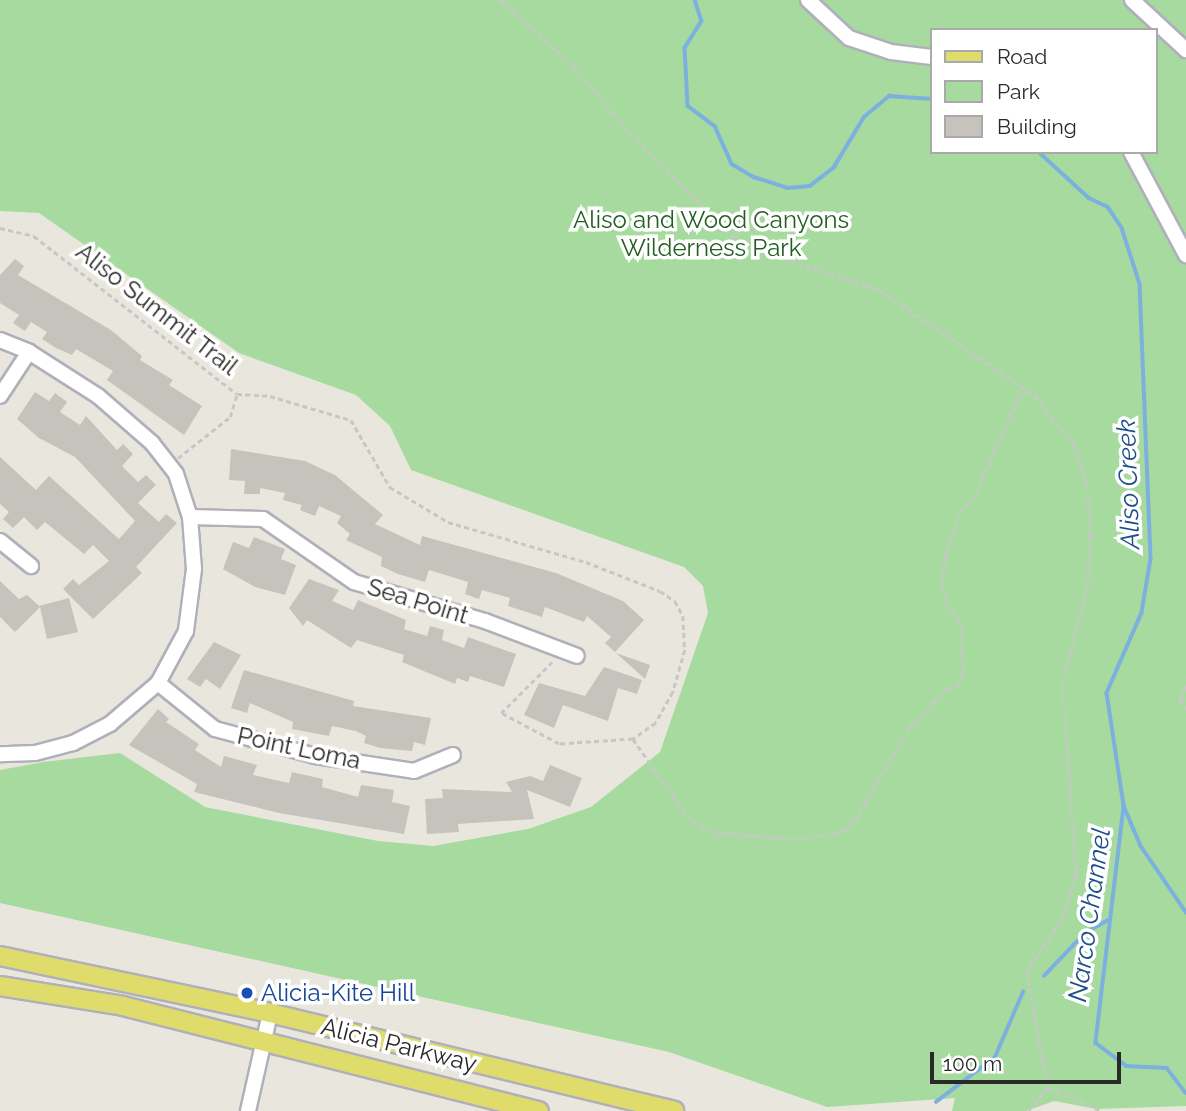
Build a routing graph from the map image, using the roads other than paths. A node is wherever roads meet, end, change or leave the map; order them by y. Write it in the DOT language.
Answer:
graph roads {
  1 [pos="808,0"];
  2 [pos="1132,0"];
  3 [pos="1186,50"];
  4 [pos="930,57"];
  5 [pos="1132,154"];
  6 [pos="1186,255"];
  7 [pos="0,340"];
  8 [pos="29,352"];
  9 [pos="0,396"];
  10 [pos="190,517"];
  11 [pos="0,541"];
  12 [pos="31,566"];
  13 [pos="577,656"];
  14 [pos="158,683"];
  15 [pos="0,754"];
  16 [pos="453,755"];
  17 [pos="0,956"];
  18 [pos="0,986"];
  19 [pos="270,1013"];
  20 [pos="264,1045"];
  21 [pos="248,1111"];
  22 [pos="539,1111"];
  23 [pos="674,1111"];
  1 -- 4 [label="street"];
  2 -- 3 [label="street"];
  5 -- 6 [label="street"];
  7 -- 8 [label="street"];
  8 -- 9 [label="street"];
  8 -- 10 [label="street"];
  10 -- 13 [label="street, Sea Point"];
  10 -- 14 [label="street"];
  11 -- 12 [label="street"];
  14 -- 15 [label="street"];
  14 -- 16 [label="street, Point Loma"];
  17 -- 19 [label="main road, Alicia Parkway"];
  18 -- 20 [label="main road, Alicia Parkway"];
  19 -- 20 [label="street"];
  19 -- 23 [label="main road, Alicia Parkway"];
  20 -- 21 [label="street"];
  20 -- 22 [label="main road, Alicia Parkway"];
}
